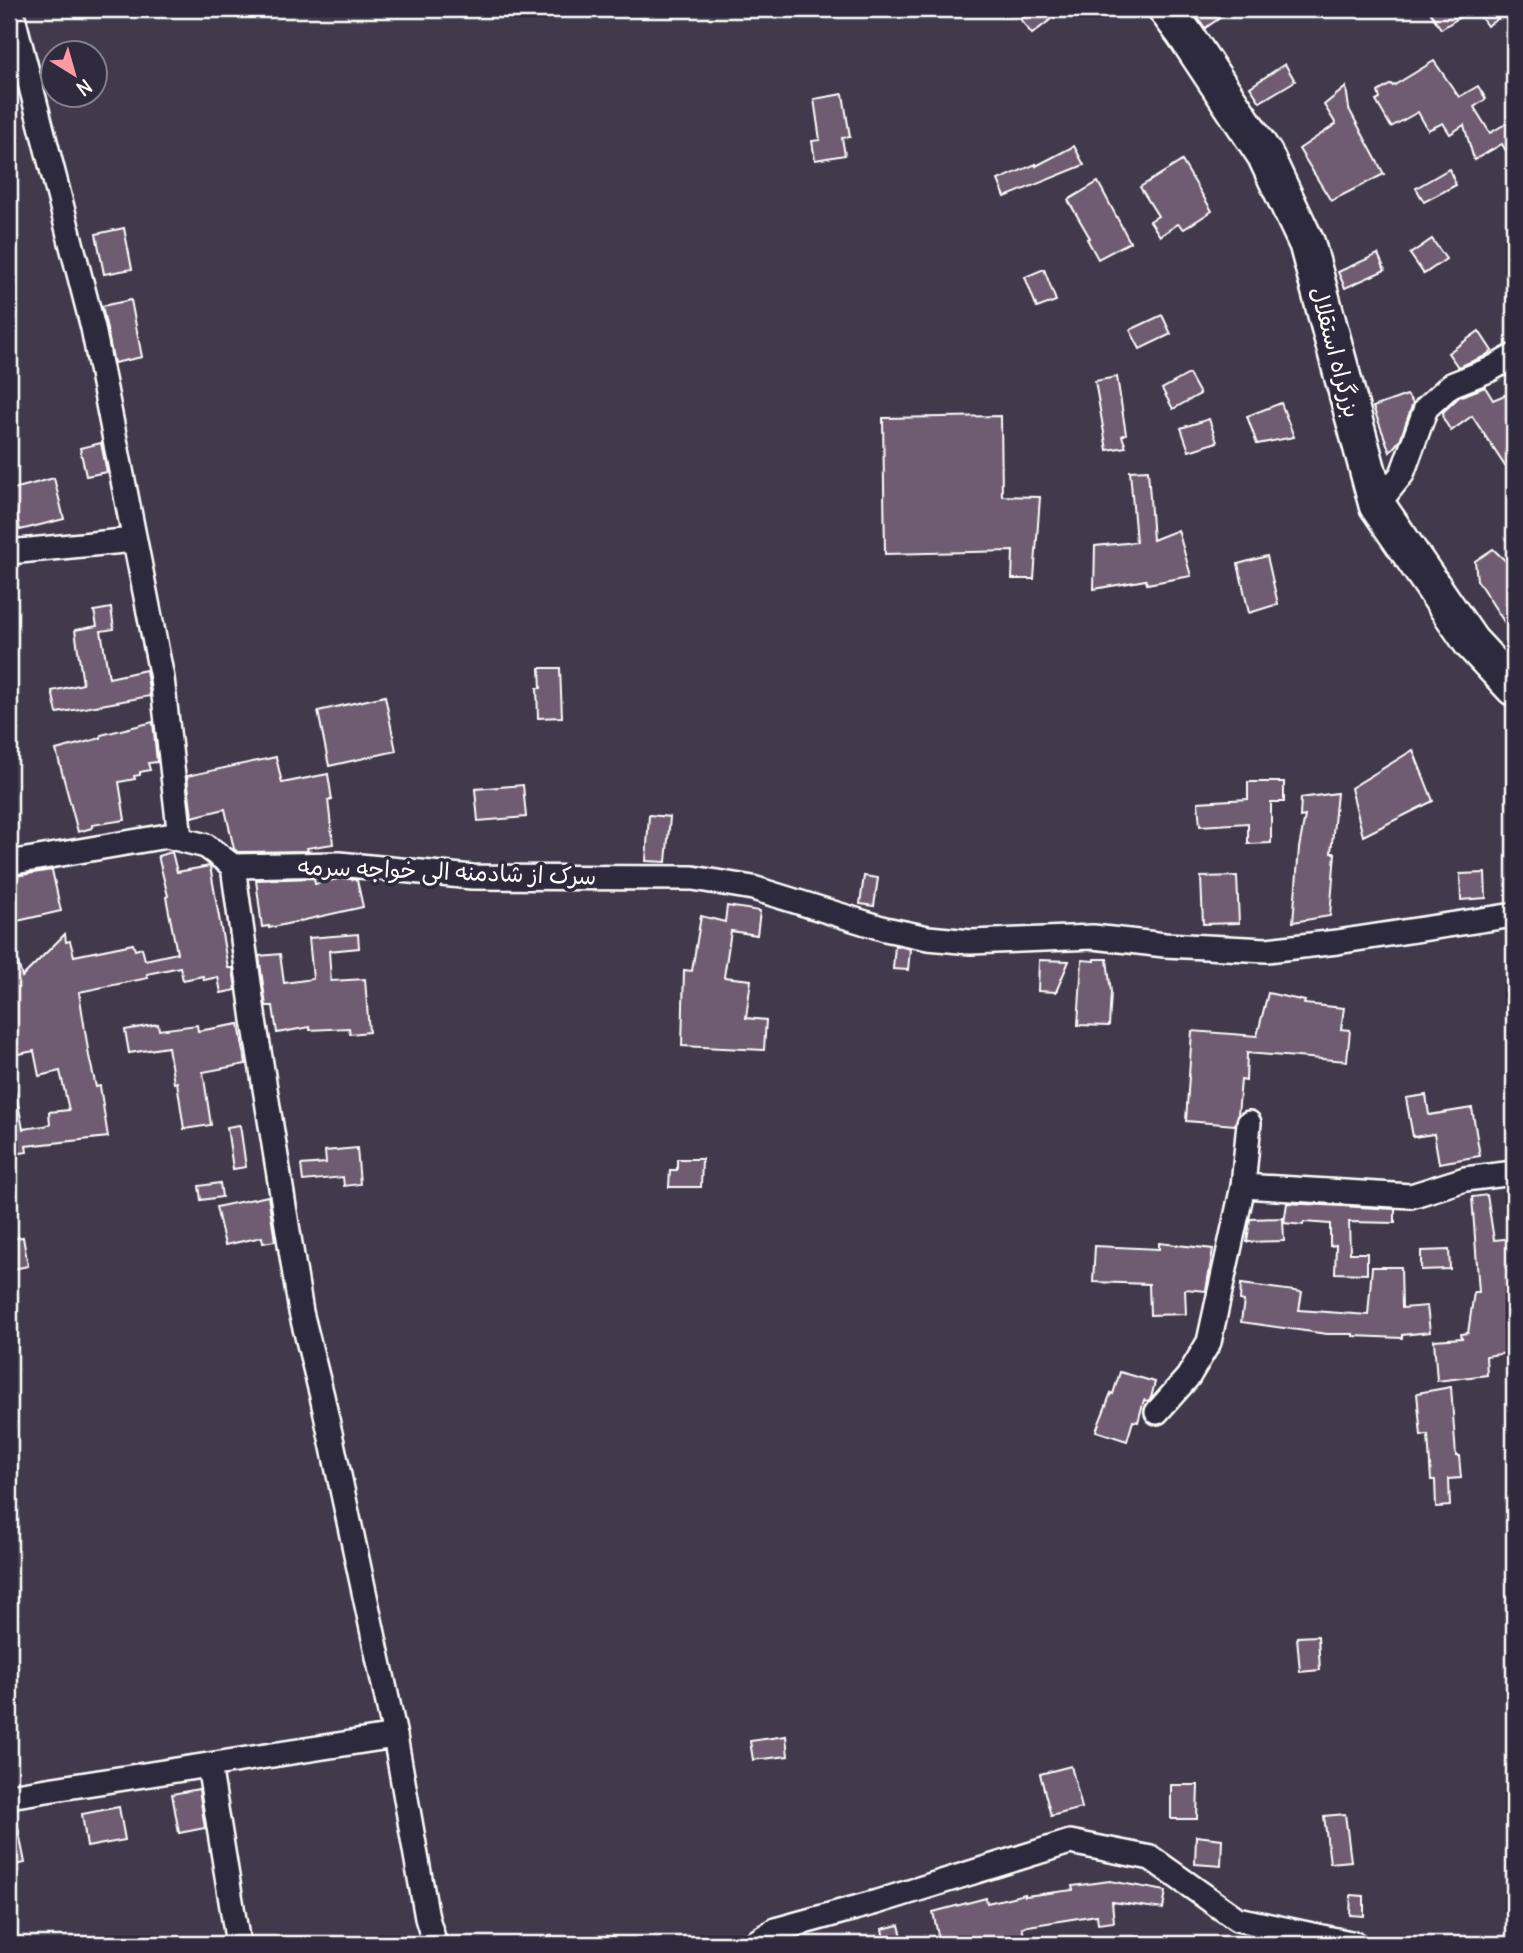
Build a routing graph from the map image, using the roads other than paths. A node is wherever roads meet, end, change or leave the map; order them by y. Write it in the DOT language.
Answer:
graph roads {
  1 [pos="10,9"];
  2 [pos="1166,9"];
  3 [pos="1514,356"];
  4 [pos="1377,506"];
  5 [pos="134,540"];
  6 [pos="9,552"];
  7 [pos="1514,688"];
  8 [pos="180,838"];
  9 [pos="9,863"];
  10 [pos="233,866"];
  11 [pos="1514,915"];
  12 [pos="1250,1123"];
  13 [pos="1514,1173"];
  14 [pos="1243,1186"];
  15 [pos="1157,1412"];
  16 [pos="395,1736"];
  17 [pos="209,1765"];
  18 [pos="9,1796"];
  19 [pos="238,1944"];
  20 [pos="435,1944"];
  21 [pos="754,1944"];
  22 [pos="1355,1944"];
  1 -- 5 [label="street"];
  2 -- 4 [label="highway, بزرگراه استقلال"];
  3 -- 4 [label="street"];
  4 -- 7 [label="highway, بزرگراه استقلال"];
  5 -- 6 [label="street"];
  5 -- 8 [label="street"];
  8 -- 9 [label="street"];
  8 -- 10 [label="street"];
  10 -- 11 [label="street, سرک از شادمنه الی خواجه سرمه"];
  10 -- 16 [label="street"];
  12 -- 14 [label="street"];
  13 -- 14 [label="street"];
  14 -- 15 [label="street"];
  16 -- 17 [label="street"];
  16 -- 20 [label="street"];
  17 -- 18 [label="street"];
  17 -- 19 [label="street"];
  21 -- 22 [label="street"];
}
